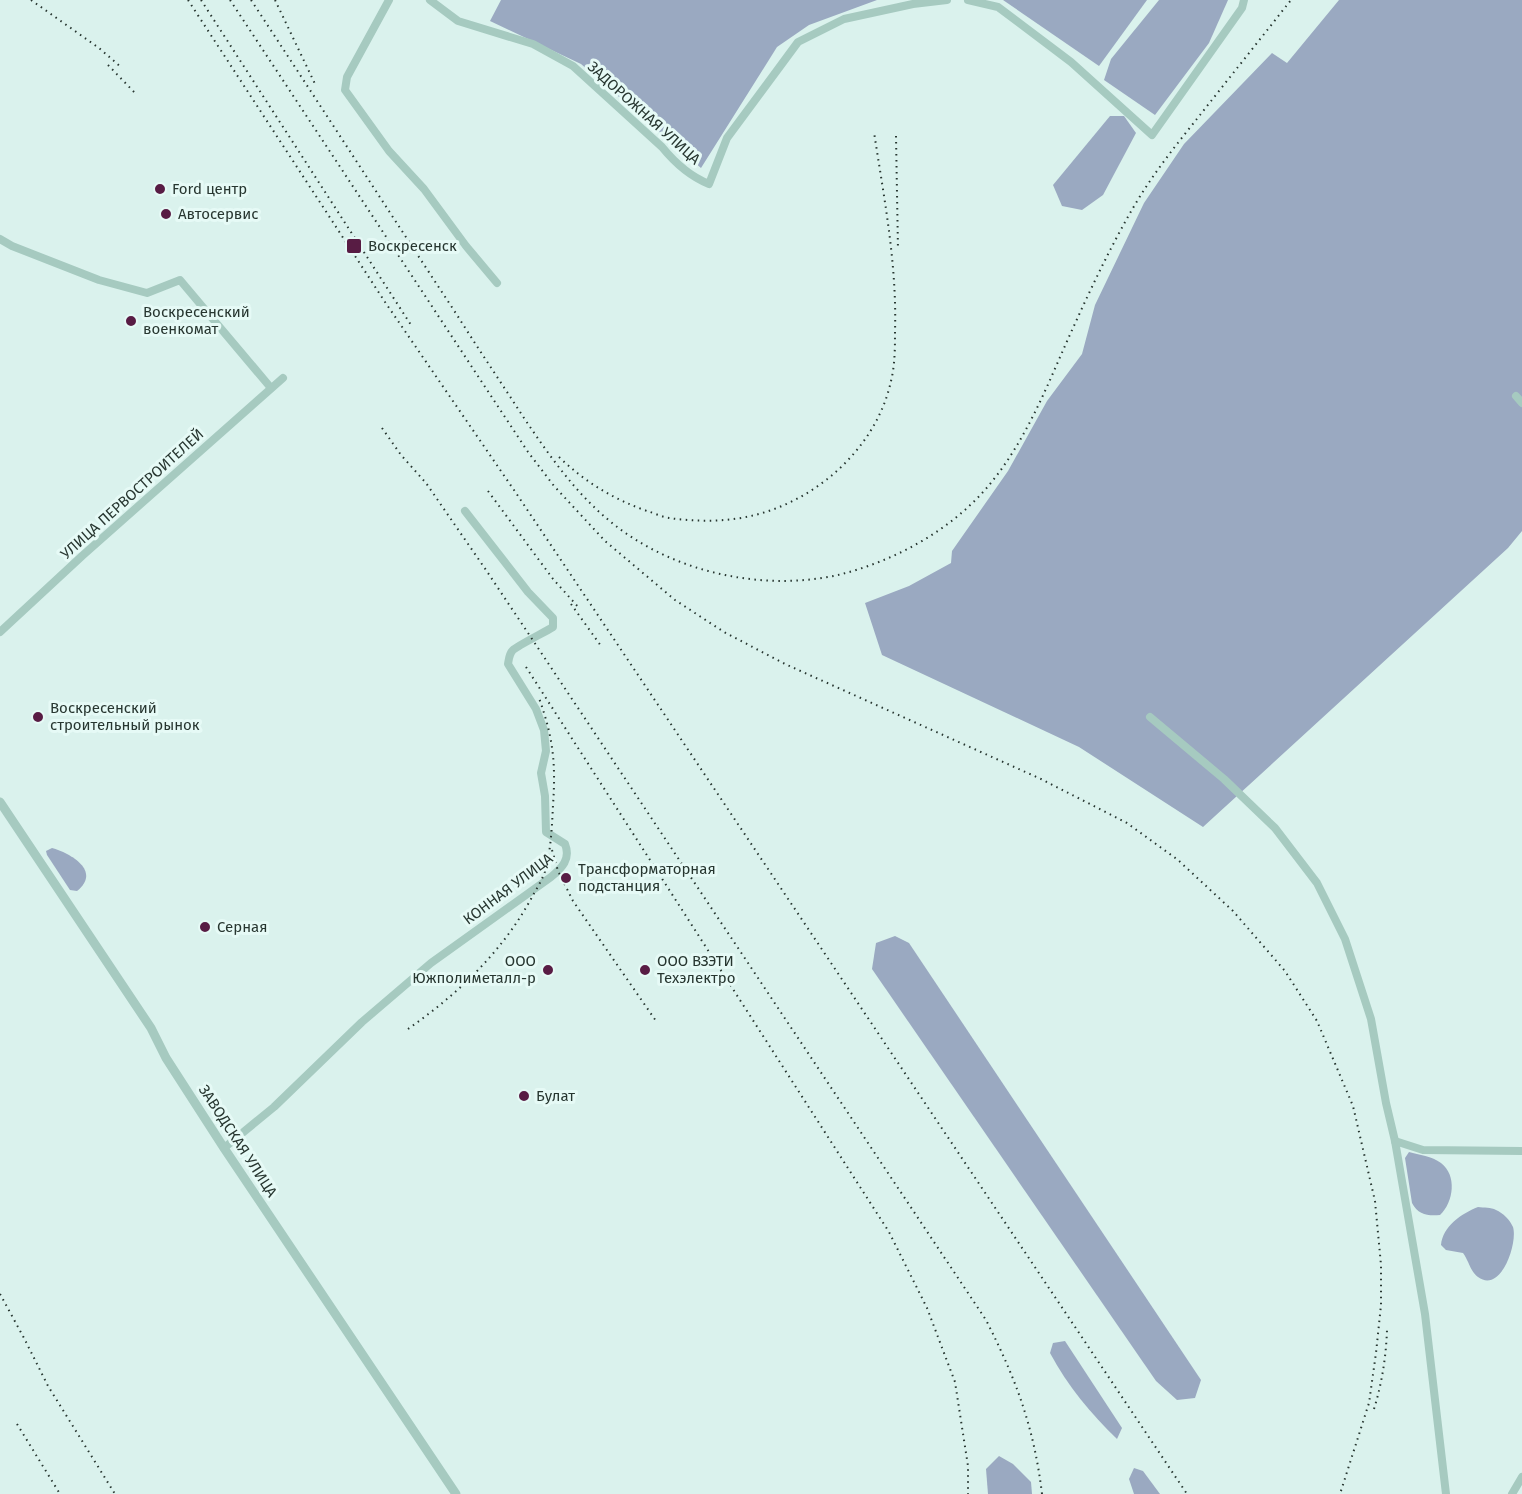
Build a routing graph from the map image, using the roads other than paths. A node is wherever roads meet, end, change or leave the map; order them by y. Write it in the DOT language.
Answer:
graph roads {
  1 [pos="389,0"];
  2 [pos="430,0"];
  3 [pos="947,0"];
  4 [pos="968,0"];
  5 [pos="1244,0"];
  6 [pos="0,239"];
  7 [pos="497,283"];
  8 [pos="283,378"];
  9 [pos="271,388"];
  10 [pos="1516,396"];
  11 [pos="1522,404"];
  12 [pos="465,511"];
  13 [pos="0,632"];
  14 [pos="1150,717"];
  15 [pos="0,802"];
  16 [pos="1395,1141"];
  17 [pos="224,1148"];
  18 [pos="1521,1152"];
  19 [pos="1522,1477"];
  20 [pos="456,1494"];
  21 [pos="1446,1494"];
  22 [pos="1512,1494"];
  1 -- 7 [label="street"];
  2 -- 3 [label="street, ЗАДОРОЖНАЯ УЛИЦА"];
  4 -- 5 [label="street"];
  6 -- 9 [label="street"];
  8 -- 9 [label="street, УЛИЦА ПЕРВОСТРОИТЕЛЕЙ"];
  9 -- 13 [label="street, УЛИЦА ПЕРВОСТРОИТЕЛЕЙ"];
  10 -- 11 [label="street"];
  12 -- 17 [label="street, КОННАЯ УЛИЦА"];
  14 -- 16 [label="street"];
  15 -- 17 [label="street, ЗАВОДСКАЯ УЛИЦА"];
  16 -- 18 [label="street"];
  16 -- 21 [label="street"];
  17 -- 20 [label="street, ЗАВОДСКАЯ УЛИЦА"];
  19 -- 22 [label="street"];
}
